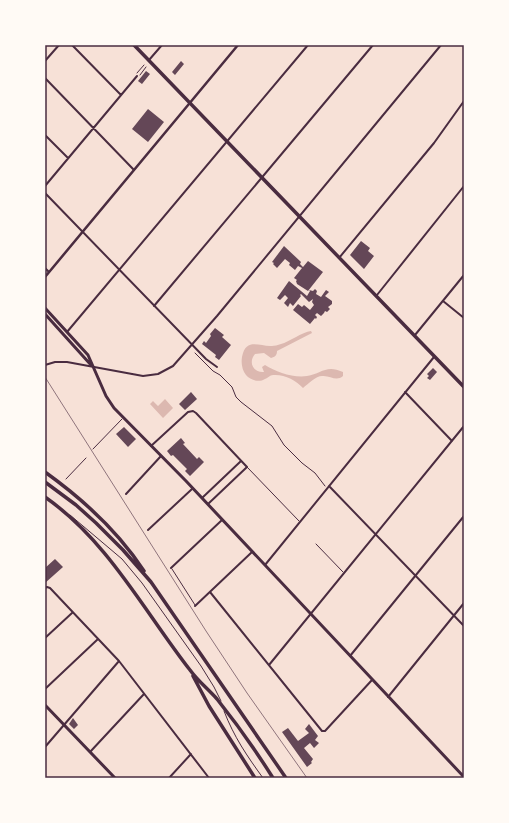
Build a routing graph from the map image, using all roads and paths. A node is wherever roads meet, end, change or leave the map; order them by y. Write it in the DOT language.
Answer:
graph roads {
  1 [pos="59,45"];
  2 [pos="72,45"];
  3 [pos="134,45"];
  4 [pos="162,45"];
  5 [pos="238,45"];
  6 [pos="308,45"];
  7 [pos="373,45"];
  8 [pos="441,45"];
  9 [pos="149,60"];
  10 [pos="45,61"];
  11 [pos="144,65"];
  12 [pos="146,67"];
  13 [pos="138,75"];
  14 [pos="45,78"];
  15 [pos="121,94"];
  16 [pos="464,101"];
  17 [pos="190,103"];
  18 [pos="93,128"];
  19 [pos="45,135"];
  20 [pos="227,142"];
  21 [pos="68,158"];
  22 [pos="134,170"];
  23 [pos="262,178"];
  24 [pos="45,186"];
  25 [pos="464,186"];
  26 [pos="45,193"];
  27 [pos="299,216"];
  28 [pos="82,232"];
  29 [pos="339,258"];
  30 [pos="45,268"];
  31 [pos="119,270"];
  32 [pos="49,272"];
  33 [pos="464,275"];
  34 [pos="45,277"];
  35 [pos="376,296"];
  36 [pos="443,301"];
  37 [pos="154,306"];
  38 [pos="45,308"];
  39 [pos="45,314"];
  40 [pos="464,318"];
  41 [pos="67,332"];
  42 [pos="414,336"];
  43 [pos="193,345"];
  44 [pos="194,351"];
  45 [pos="434,357"];
  46 [pos="45,365"];
  47 [pos="92,367"];
  48 [pos="217,368"];
  49 [pos="464,387"];
  50 [pos="405,392"];
  51 [pos="124,418"];
  52 [pos="464,426"];
  53 [pos="452,441"];
  54 [pos="151,446"];
  55 [pos="94,449"];
  56 [pos="161,456"];
  57 [pos="86,458"];
  58 [pos="241,461"];
  59 [pos="247,466"];
  60 [pos="45,472"];
  61 [pos="66,479"];
  62 [pos="45,482"];
  63 [pos="324,485"];
  64 [pos="328,486"];
  65 [pos="192,489"];
  66 [pos="126,494"];
  67 [pos="45,497"];
  68 [pos="202,498"];
  69 [pos="207,504"];
  70 [pos="57,506"];
  71 [pos="464,516"];
  72 [pos="222,520"];
  73 [pos="300,522"];
  74 [pos="148,530"];
  75 [pos="376,535"];
  76 [pos="316,544"];
  77 [pos="252,552"];
  78 [pos="265,565"];
  79 [pos="171,568"];
  80 [pos="344,573"];
  81 [pos="416,577"];
  82 [pos="151,582"];
  83 [pos="46,588"];
  84 [pos="210,592"];
  85 [pos="464,603"];
  86 [pos="195,606"];
  87 [pos="73,613"];
  88 [pos="311,614"];
  89 [pos="454,616"];
  90 [pos="464,626"];
  91 [pos="45,638"];
  92 [pos="98,639"];
  93 [pos="350,656"];
  94 [pos="119,661"];
  95 [pos="269,665"];
  96 [pos="190,671"];
  97 [pos="372,680"];
  98 [pos="45,689"];
  99 [pos="144,694"];
  100 [pos="388,697"];
  101 [pos="45,705"];
  102 [pos="64,724"];
  103 [pos="45,747"];
  104 [pos="90,752"];
  105 [pos="191,754"];
  106 [pos="115,778"];
  107 [pos="169,778"];
  108 [pos="209,778"];
  109 [pos="255,778"];
  110 [pos="263,778"];
  111 [pos="273,778"];
  112 [pos="286,778"];
  113 [pos="464,778"];
  1 -- 10 [label="street"];
  2 -- 15 [label="street"];
  3 -- 9 [label="main road"];
  4 -- 9 [label="street"];
  5 -- 17 [label="street"];
  6 -- 20 [label="street"];
  7 -- 23 [label="street"];
  8 -- 27 [label="street"];
  9 -- 17 [label="main road"];
  11 -- 13 [label="path"];
  12 -- 13 [label="path"];
  13 -- 15 [label="street"];
  14 -- 18 [label="street"];
  15 -- 18 [label="street"];
  16 -- 29 [label="street"];
  17 -- 20 [label="main road"];
  17 -- 22 [label="street"];
  18 -- 21 [label="street"];
  18 -- 22 [label="street"];
  19 -- 21 [label="street"];
  20 -- 23 [label="main road"];
  20 -- 31 [label="street"];
  21 -- 24 [label="street"];
  22 -- 28 [label="street"];
  23 -- 27 [label="main road"];
  23 -- 37 [label="street"];
  25 -- 35 [label="street"];
  26 -- 28 [label="street"];
  27 -- 29 [label="main road"];
  27 -- 43 [label="street"];
  28 -- 31 [label="street"];
  28 -- 32 [label="street"];
  29 -- 35 [label="main road"];
  30 -- 32 [label="street"];
  31 -- 37 [label="street"];
  31 -- 41 [label="street"];
  32 -- 34 [label="street"];
  33 -- 36 [label="street"];
  35 -- 42 [label="main road"];
  36 -- 40 [label="street"];
  36 -- 42 [label="street"];
  37 -- 43 [label="street"];
  38 -- 41 [label="main road"];
  39 -- 47 [label="main road"];
  41 -- 47 [label="main road"];
  42 -- 45 [label="main road"];
  43 -- 47 [label="street"];
  43 -- 48 [label="street"];
  44 -- 63 [label="path"];
  45 -- 49 [label="main road"];
  45 -- 50 [label="street"];
  46 -- 47 [label="street"];
  47 -- 51 [label="main road"];
  50 -- 53 [label="street"];
  50 -- 64 [label="street"];
  51 -- 54 [label="main road"];
  51 -- 55 [label="lane"];
  52 -- 53 [label="street"];
  53 -- 75 [label="street"];
  54 -- 56 [label="main road"];
  54 -- 58 [label="street"];
  56 -- 65 [label="main road"];
  56 -- 66 [label="street"];
  57 -- 61 [label="lane"];
  58 -- 59 [label="street"];
  58 -- 68 [label="street"];
  59 -- 69 [label="street"];
  59 -- 73 [label="lane"];
  60 -- 82 [label="main road"];
  62 -- 82 [label="main road"];
  64 -- 73 [label="street"];
  64 -- 75 [label="street"];
  65 -- 68 [label="main road"];
  65 -- 74 [label="street"];
  67 -- 70 [label="main road"];
  68 -- 69 [label="main road"];
  69 -- 72 [label="main road"];
  70 -- 96 [label="main road"];
  70 -- 110 [label="lane"];
  71 -- 81 [label="street"];
  72 -- 77 [label="main road"];
  72 -- 79 [label="street"];
  73 -- 78 [label="street"];
  75 -- 80 [label="street"];
  75 -- 81 [label="street"];
  76 -- 80 [label="lane"];
  77 -- 78 [label="main road"];
  77 -- 84 [label="street"];
  78 -- 88 [label="main road"];
  79 -- 86 [label="lane"];
  80 -- 88 [label="street"];
  81 -- 89 [label="street"];
  81 -- 93 [label="street"];
  82 -- 112 [label="main road"];
  83 -- 87 [label="street"];
  84 -- 86 [label="street"];
  84 -- 95 [label="street"];
  85 -- 89 [label="street"];
  87 -- 91 [label="street"];
  87 -- 92 [label="street"];
  88 -- 93 [label="main road"];
  88 -- 95 [label="street"];
  89 -- 90 [label="street"];
  89 -- 100 [label="street"];
  92 -- 94 [label="street"];
  92 -- 98 [label="street"];
  93 -- 97 [label="main road"];
  94 -- 99 [label="street"];
  94 -- 102 [label="street"];
  95 -- 97 [label="street"];
  96 -- 109 [label="main road"];
  96 -- 111 [label="main road"];
  97 -- 100 [label="main road"];
  99 -- 104 [label="street"];
  99 -- 105 [label="street"];
  100 -- 113 [label="main road"];
  101 -- 102 [label="main road"];
  102 -- 103 [label="street"];
  102 -- 104 [label="main road"];
  104 -- 106 [label="main road"];
  105 -- 107 [label="street"];
  105 -- 108 [label="street"];
}
